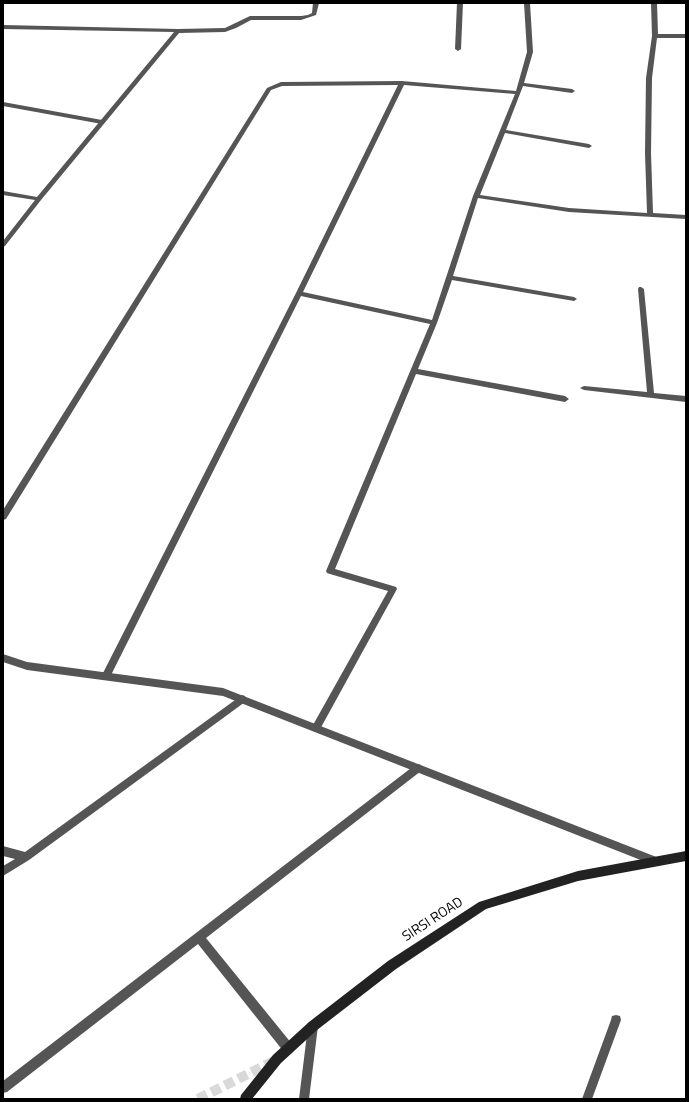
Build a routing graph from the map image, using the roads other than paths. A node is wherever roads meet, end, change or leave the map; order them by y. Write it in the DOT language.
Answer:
graph roads {
  1 [pos="316,3"];
  2 [pos="460,3"];
  3 [pos="527,3"];
  4 [pos="654,3"];
  5 [pos="3,27"];
  6 [pos="178,31"];
  7 [pos="656,36"];
  8 [pos="686,36"];
  9 [pos="458,49"];
  10 [pos="402,83"];
  11 [pos="520,84"];
  12 [pos="572,91"];
  13 [pos="518,93"];
  14 [pos="3,104"];
  15 [pos="102,122"];
  16 [pos="503,131"];
  17 [pos="589,146"];
  18 [pos="3,193"];
  19 [pos="476,196"];
  20 [pos="39,199"];
  21 [pos="650,214"];
  22 [pos="686,216"];
  23 [pos="3,245"];
  24 [pos="449,277"];
  25 [pos="642,289"];
  26 [pos="299,293"];
  27 [pos="574,299"];
  28 [pos="434,323"];
  29 [pos="414,371"];
  30 [pos="584,388"];
  31 [pos="651,395"];
  32 [pos="565,399"];
  33 [pos="686,399"];
  34 [pos="3,517"];
  35 [pos="3,658"];
  36 [pos="106,676"];
  37 [pos="242,699"];
  38 [pos="316,728"];
  39 [pos="418,768"];
  40 [pos="3,851"];
  41 [pos="686,856"];
  42 [pos="26,857"];
  43 [pos="656,861"];
  44 [pos="3,872"];
  45 [pos="198,937"];
  46 [pos="616,1020"];
  47 [pos="313,1026"];
  48 [pos="288,1048"];
  49 [pos="3,1088"];
  50 [pos="245,1099"];
  51 [pos="304,1099"];
  52 [pos="587,1099"];
  1 -- 6 [label="street"];
  2 -- 9 [label="street"];
  3 -- 11 [label="street"];
  4 -- 7 [label="street"];
  5 -- 6 [label="street"];
  6 -- 15 [label="street"];
  7 -- 8 [label="street"];
  7 -- 21 [label="street"];
  10 -- 13 [label="street"];
  10 -- 26 [label="street"];
  10 -- 34 [label="street"];
  11 -- 12 [label="street"];
  11 -- 13 [label="street"];
  13 -- 16 [label="street"];
  14 -- 15 [label="street"];
  15 -- 20 [label="street"];
  16 -- 17 [label="street"];
  16 -- 19 [label="street"];
  18 -- 20 [label="street"];
  19 -- 21 [label="street"];
  19 -- 24 [label="street"];
  20 -- 23 [label="street"];
  21 -- 22 [label="street"];
  24 -- 27 [label="street"];
  24 -- 28 [label="street"];
  25 -- 31 [label="street"];
  26 -- 28 [label="street"];
  26 -- 36 [label="street"];
  28 -- 29 [label="street"];
  29 -- 32 [label="street"];
  29 -- 38 [label="street"];
  30 -- 31 [label="street"];
  31 -- 33 [label="street"];
  35 -- 36 [label="street"];
  36 -- 37 [label="street"];
  37 -- 38 [label="street"];
  37 -- 42 [label="street"];
  38 -- 39 [label="street"];
  39 -- 43 [label="street"];
  39 -- 45 [label="street"];
  40 -- 42 [label="street"];
  41 -- 43 [label="main road, SIRSI ROAD"];
  42 -- 44 [label="street"];
  43 -- 47 [label="main road, SIRSI ROAD"];
  45 -- 48 [label="street"];
  45 -- 49 [label="street"];
  46 -- 52 [label="street"];
  47 -- 48 [label="main road, SIRSI ROAD"];
  47 -- 51 [label="street"];
  48 -- 50 [label="main road, SIRSI ROAD"];
}
